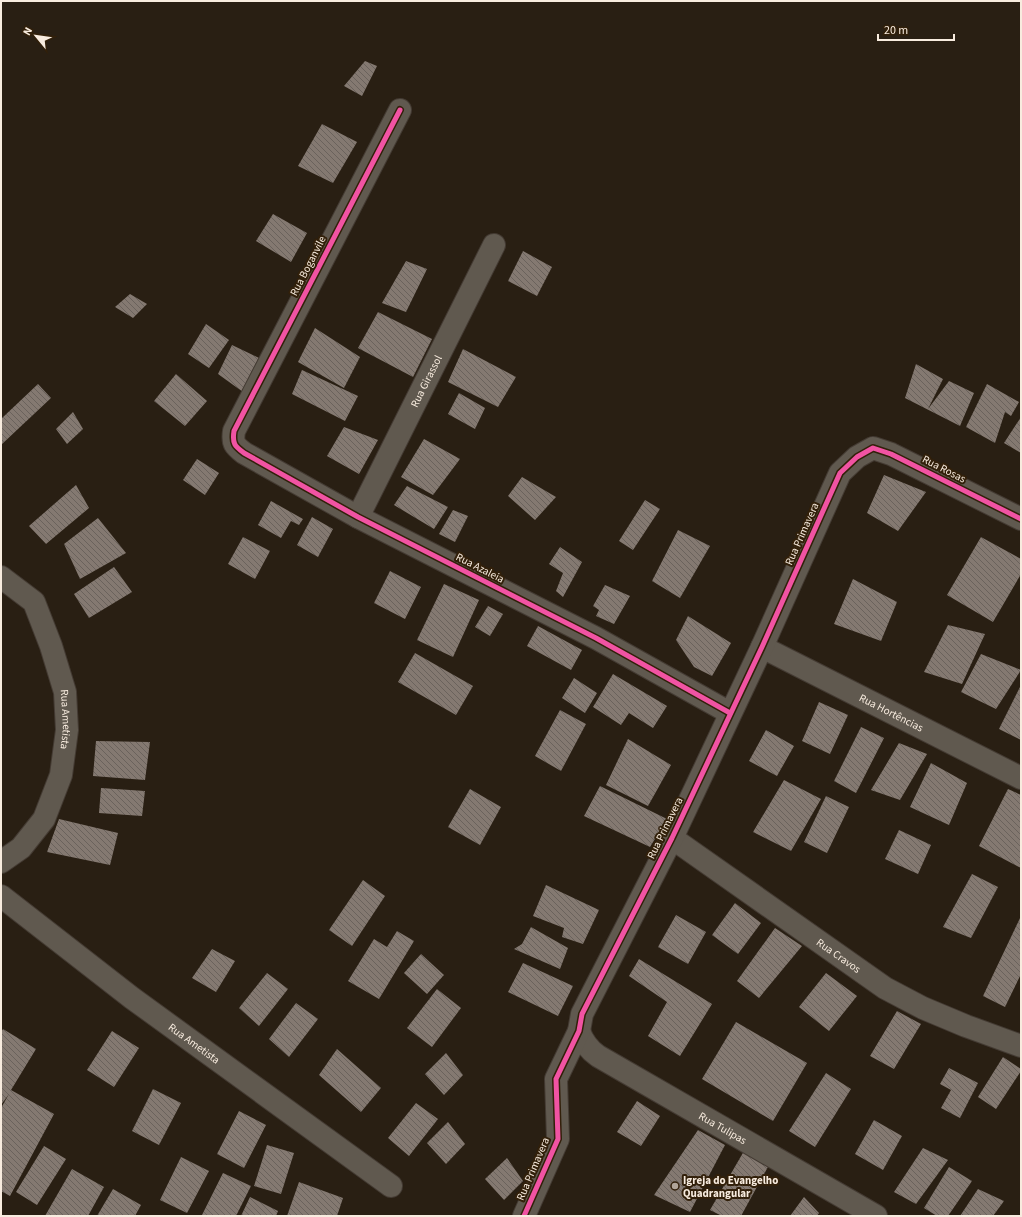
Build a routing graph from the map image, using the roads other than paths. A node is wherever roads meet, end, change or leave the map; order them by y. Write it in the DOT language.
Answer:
graph roads {
  1 [pos="400,110"];
  2 [pos="494,245"];
  3 [pos="234,432"];
  4 [pos="857,457"];
  5 [pos="358,517"];
  6 [pos="1021,520"];
  7 [pos="1,577"];
  8 [pos="762,647"];
  9 [pos="730,713"];
  10 [pos="1021,778"];
  11 [pos="672,838"];
  12 [pos="1,862"];
  13 [pos="1,896"];
  14 [pos="579,1031"];
  15 [pos="1021,1046"];
  16 [pos="391,1186"];
  17 [pos="524,1216"];
  18 [pos="876,1216"];
  1 -- 3 [label="street, Rua Boganvile"];
  2 -- 5 [label="street, Rua Girassol"];
  3 -- 5 [label="street, Rua Azaleia"];
  4 -- 6 [label="street, Rua Rosas"];
  4 -- 8 [label="street, Rua Primavera"];
  5 -- 9 [label="street, Rua Azaleia"];
  7 -- 12 [label="street, Rua Ametista"];
  8 -- 9 [label="street, Rua Primavera"];
  8 -- 10 [label="street, Rua Hortências"];
  9 -- 11 [label="street, Rua Primavera"];
  11 -- 14 [label="street, Rua Primavera"];
  11 -- 15 [label="street, Rua Cravos"];
  13 -- 16 [label="street, Rua Ametista"];
  14 -- 17 [label="street, Rua Primavera"];
  14 -- 18 [label="street, Rua Tulipas"];
}
